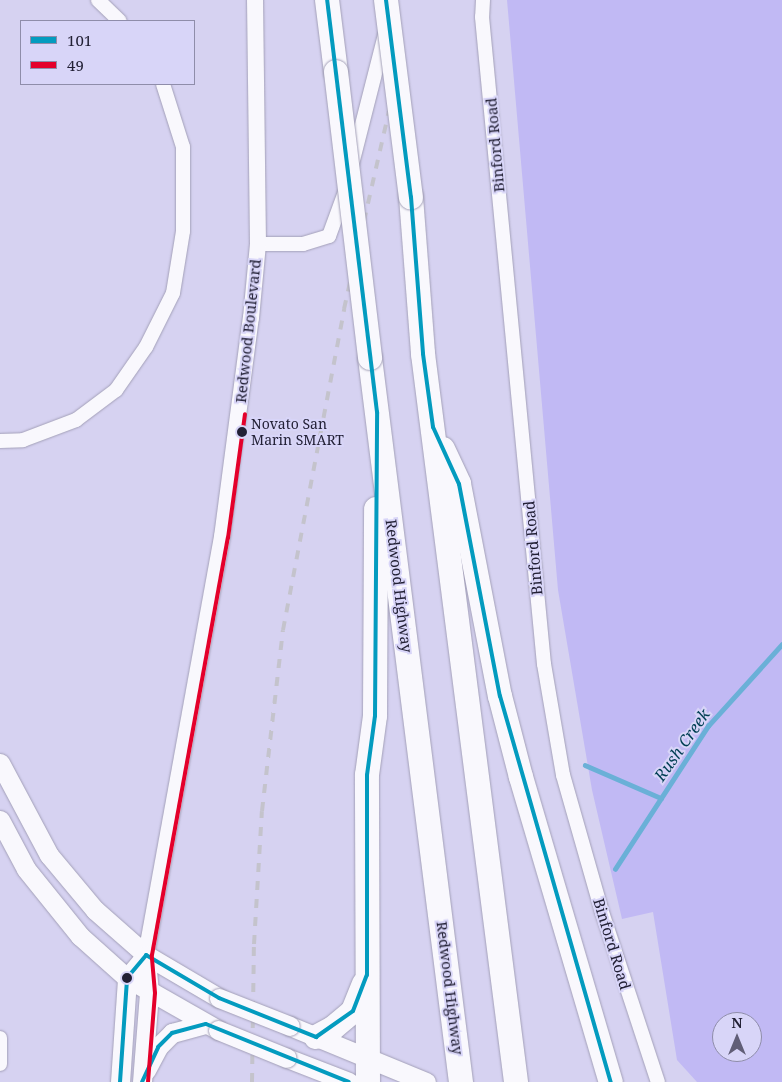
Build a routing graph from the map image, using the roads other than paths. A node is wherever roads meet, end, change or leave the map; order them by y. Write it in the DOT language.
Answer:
graph roads {
  1 [pos="98,0"];
  2 [pos="255,0"];
  3 [pos="327,0"];
  4 [pos="386,0"];
  5 [pos="394,0"];
  6 [pos="483,0"];
  7 [pos="119,20"];
  8 [pos="163,85"];
  9 [pos="258,244"];
  10 [pos="377,412"];
  11 [pos="434,427"];
  12 [pos="0,441"];
  13 [pos="0,763"];
  14 [pos="0,820"];
  15 [pos="146,955"];
  16 [pos="367,975"];
  17 [pos="127,978"];
  18 [pos="149,993"];
  19 [pos="212,1027"];
  20 [pos="316,1036"];
  21 [pos="0,1038"];
  22 [pos="369,1058"];
  23 [pos="0,1064"];
  24 [pos="142,1080"];
  25 [pos="424,1081"];
  26 [pos="120,1082"];
  27 [pos="349,1082"];
  28 [pos="368,1082"];
  29 [pos="461,1082"];
  30 [pos="516,1082"];
  31 [pos="611,1082"];
  32 [pos="658,1082"];
  1 -- 7 [label="street"];
  2 -- 9 [label="street, Redwood Boulevard"];
  3 -- 10 [label="highway, Redwood Highway, bridge"];
  4 -- 11 [label="highway, bridge"];
  5 -- 9 [label="street"];
  6 -- 32 [label="street, Binford Road"];
  8 -- 12 [label="street"];
  9 -- 15 [label="street, Redwood Boulevard"];
  10 -- 16 [label="highway"];
  10 -- 29 [label="highway, Redwood Highway"];
  11 -- 30 [label="highway"];
  11 -- 31 [label="highway"];
  13 -- 15 [label="main road"];
  14 -- 17 [label="main road"];
  15 -- 17 [label="main road, Redwood Boulevard"];
  15 -- 18 [label="main road, Redwood Boulevard"];
  15 -- 20 [label="main road, bridge"];
  16 -- 20 [label="highway"];
  16 -- 22 [label="highway"];
  17 -- 18 [label="main road"];
  17 -- 26 [label="main road"];
  18 -- 19 [label="main road"];
  18 -- 24 [label="main road, Redwood Boulevard"];
  19 -- 24 [label="main road"];
  19 -- 27 [label="main road, bridge"];
  20 -- 22 [label="main road"];
  21 -- 23 [label="street"];
  22 -- 25 [label="main road"];
  22 -- 28 [label="highway"];
}
